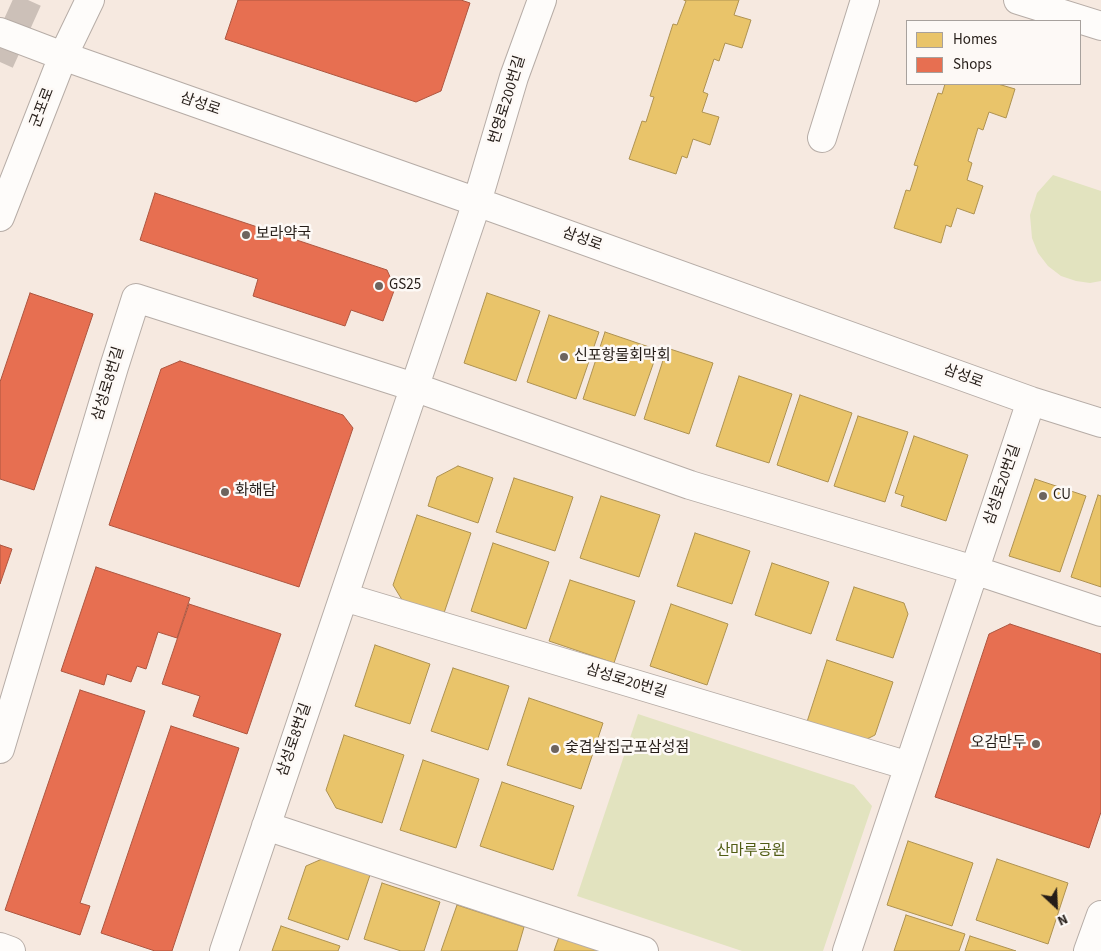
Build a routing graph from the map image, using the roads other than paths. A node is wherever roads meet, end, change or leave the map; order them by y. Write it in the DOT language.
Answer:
graph roads {
  1 [pos="90,0"];
  2 [pos="542,0"];
  3 [pos="865,0"];
  4 [pos="1018,0"];
  5 [pos="1101,26"];
  6 [pos="0,32"];
  7 [pos="63,56"];
  8 [pos="822,138"];
  9 [pos="477,202"];
  10 [pos="0,217"];
  11 [pos="414,387"];
  12 [pos="1031,401"];
  13 [pos="1101,423"];
  14 [pos="974,570"];
  15 [pos="344,597"];
  16 [pos="1101,612"];
  17 [pos="0,749"];
  18 [pos="909,766"];
  19 [pos="266,826"];
  20 [pos="1101,915"];
  21 [pos="0,947"];
  22 [pos="11,951"];
  23 [pos="224,951"];
  24 [pos="644,951"];
  25 [pos="847,951"];
  26 [pos="1088,951"];
  1 -- 7 [label="street, 군포로"];
  2 -- 9 [label="street, 번영로200번길"];
  3 -- 8 [label="street"];
  4 -- 5 [label="street"];
  6 -- 7 [label="street, 삼성로"];
  7 -- 9 [label="street, 삼성로"];
  7 -- 10 [label="street, 군포로"];
  9 -- 11 [label="street, 삼성로8번길"];
  9 -- 12 [label="street, 삼성로"];
  11 -- 14 [label="street"];
  11 -- 15 [label="street, 삼성로8번길"];
  11 -- 17 [label="street, 삼성로8번길"];
  12 -- 13 [label="street, 삼성로"];
  12 -- 14 [label="street, 삼성로20번길"];
  14 -- 16 [label="street"];
  14 -- 18 [label="street, 삼성로20번길"];
  15 -- 18 [label="street, 삼성로20번길"];
  15 -- 19 [label="street, 삼성로8번길"];
  18 -- 25 [label="street, 삼성로20번길"];
  19 -- 23 [label="street, 삼성로8번길"];
  19 -- 24 [label="street"];
  20 -- 26 [label="street"];
  21 -- 22 [label="street"];
}
